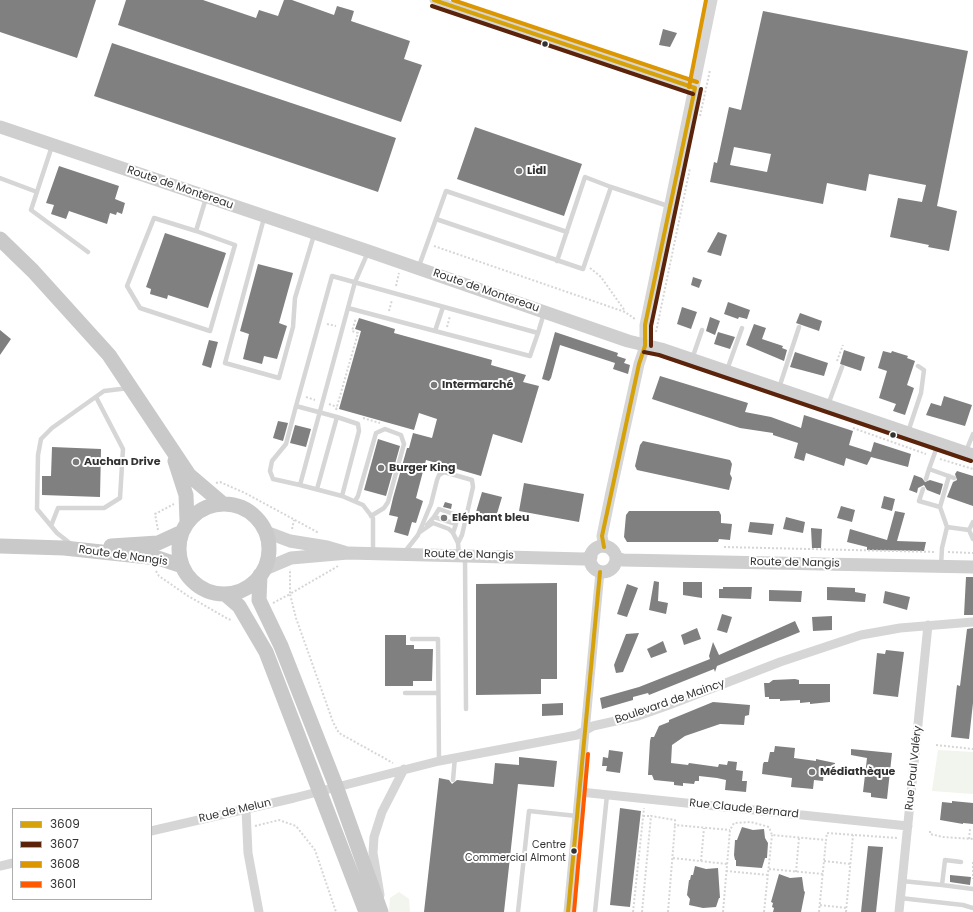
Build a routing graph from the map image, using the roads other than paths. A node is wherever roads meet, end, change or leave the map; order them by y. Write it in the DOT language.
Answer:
graph roads {
  1 [pos="434,0"];
  2 [pos="712,0"];
  3 [pos="695,88"];
  4 [pos="0,127"];
  5 [pos="53,145"];
  6 [pos="0,178"];
  7 [pos="611,187"];
  8 [pos="37,192"];
  9 [pos="206,196"];
  10 [pos="670,206"];
  11 [pos="264,216"];
  12 [pos="436,219"];
  13 [pos="196,231"];
  14 [pos="566,232"];
  15 [pos="314,233"];
  16 [pos="0,239"];
  17 [pos="368,251"];
  18 [pos="88,252"];
  19 [pos="557,261"];
  20 [pos="418,268"];
  21 [pos="355,282"];
  22 [pos="443,307"];
  23 [pos="348,308"];
  24 [pos="544,311"];
  25 [pos="799,327"];
  26 [pos="742,328"];
  27 [pos="702,330"];
  28 [pos="435,331"];
  29 [pos="538,333"];
  30 [pos="645,346"];
  31 [pos="692,360"];
  32 [pos="918,366"];
  33 [pos="842,367"];
  34 [pos="727,372"];
  35 [pos="132,388"];
  36 [pos="778,389"];
  37 [pos="96,397"];
  38 [pos="296,406"];
  39 [pos="828,406"];
  40 [pos="320,413"];
  41 [pos="337,417"];
  42 [pos="908,433"];
  43 [pos="973,434"];
  44 [pos="938,443"];
  45 [pos="171,449"];
  46 [pos="969,454"];
  47 [pos="929,469"];
  48 [pos="926,479"];
  49 [pos="300,485"];
  50 [pos="317,489"];
  51 [pos="923,489"];
  52 [pos="342,496"];
  53 [pos="355,501"];
  54 [pos="223,504"];
  55 [pos="940,507"];
  56 [pos="371,516"];
  57 [pos="434,517"];
  58 [pos="973,522"];
  59 [pos="456,524"];
  60 [pos="51,526"];
  61 [pos="185,527"];
  62 [pos="426,527"];
  63 [pos="947,527"];
  64 [pos="969,530"];
  65 [pos="266,532"];
  66 [pos="453,533"];
  67 [pos="418,535"];
  68 [pos="973,539"];
  69 [pos="0,546"];
  70 [pos="604,547"];
  71 [pos="70,548"];
  72 [pos="461,551"];
  73 [pos="373,553"];
  74 [pos="407,554"];
  75 [pos="590,557"];
  76 [pos="345,558"];
  77 [pos="616,558"];
  78 [pos="941,559"];
  79 [pos="182,566"];
  80 [pos="973,567"];
  81 [pos="262,572"];
  82 [pos="600,572"];
  83 [pos="224,594"];
  84 [pos="973,622"];
  85 [pos="928,625"];
  86 [pos="412,639"];
  87 [pos="405,693"];
  88 [pos="438,694"];
  89 [pos="466,709"];
  90 [pos="584,732"];
  91 [pos="455,757"];
  92 [pos="438,761"];
  93 [pos="404,770"];
  94 [pos="452,780"];
  95 [pos="336,786"];
  96 [pos="318,791"];
  97 [pos="580,792"];
  98 [pos="606,795"];
  99 [pos="246,808"];
  100 [pos="577,816"];
  101 [pos="908,826"];
  102 [pos="152,831"];
  103 [pos="961,862"];
  104 [pos="12,863"];
  105 [pos="0,866"];
  106 [pos="902,881"];
  107 [pos="942,885"];
  108 [pos="972,889"];
  109 [pos="900,898"];
  110 [pos="973,908"];
  111 [pos="259,912"];
  112 [pos="366,912"];
  113 [pos="381,912"];
  114 [pos="518,912"];
  115 [pos="568,912"];
  116 [pos="595,912"];
  117 [pos="899,912"];
  1 -- 3 [label="street"];
  2 -- 3 [label="street"];
  3 -- 10 [label="street"];
  4 -- 5 [label="main road, Route de Montereau"];
  5 -- 8 [label="lane"];
  5 -- 9 [label="main road, Route de Montereau"];
  6 -- 8 [label="lane"];
  7 -- 10 [label="lane"];
  7 -- 14 [label="lane"];
  7 -- 19 [label="lane"];
  8 -- 18 [label="lane"];
  9 -- 11 [label="main road, Route de Montereau"];
  9 -- 13 [label="lane"];
  10 -- 30 [label="street"];
  11 -- 15 [label="main road, Route de Montereau"];
  11 -- 15 [label="lane"];
  12 -- 14 [label="lane"];
  12 -- 19 [label="lane"];
  12 -- 20 [label="lane"];
  13 -- 13 [label="lane"];
  14 -- 19 [label="lane"];
  15 -- 17 [label="main road, Route de Montereau"];
  16 -- 35 [label="main road"];
  17 -- 20 [label="main road, Route de Montereau"];
  17 -- 21 [label="lane"];
  20 -- 24 [label="main road, Route de Montereau"];
  21 -- 22 [label="lane"];
  21 -- 23 [label="lane"];
  21 -- 38 [label="lane"];
  22 -- 28 [label="lane"];
  22 -- 29 [label="lane"];
  23 -- 28 [label="lane"];
  23 -- 40 [label="lane"];
  24 -- 29 [label="lane"];
  24 -- 30 [label="main road, Route de Montereau"];
  25 -- 36 [label="lane"];
  26 -- 34 [label="lane"];
  27 -- 31 [label="lane"];
  28 -- 29 [label="lane"];
  30 -- 31 [label="main road, Route de Montereau"];
  30 -- 70 [label="street"];
  31 -- 34 [label="main road, Route de Montereau"];
  32 -- 42 [label="lane"];
  33 -- 39 [label="lane"];
  34 -- 36 [label="main road, Route de Montereau"];
  35 -- 37 [label="lane"];
  35 -- 45 [label="main road"];
  36 -- 39 [label="main road, Route de Montereau"];
  37 -- 60 [label="lane"];
  37 -- 60 [label="lane"];
  38 -- 40 [label="lane"];
  38 -- 49 [label="lane"];
  39 -- 42 [label="main road, Route de Montereau"];
  40 -- 41 [label="lane"];
  40 -- 49 [label="lane"];
  41 -- 50 [label="lane"];
  41 -- 52 [label="lane"];
  42 -- 44 [label="main road, Route de Montereau"];
  43 -- 46 [label="lane"];
  44 -- 46 [label="main road, Route de Montereau"];
  44 -- 47 [label="lane"];
  45 -- 54 [label="main road"];
  45 -- 61 [label="main road"];
  47 -- 48 [label="lane"];
  47 -- 55 [label="lane"];
  49 -- 50 [label="lane"];
  50 -- 52 [label="lane"];
  51 -- 55 [label="lane"];
  52 -- 53 [label="lane"];
  53 -- 56 [label="lane"];
  53 -- 56 [label="lane"];
  54 -- 61 [label="main road"];
  54 -- 65 [label="main road"];
  55 -- 63 [label="lane"];
  56 -- 73 [label="lane"];
  57 -- 59 [label="lane"];
  57 -- 59 [label="lane"];
  57 -- 62 [label="lane"];
  58 -- 64 [label="lane"];
  59 -- 66 [label="lane"];
  60 -- 71 [label="lane"];
  61 -- 71 [label="main road, Route de Nangis"];
  61 -- 79 [label="main road"];
  62 -- 66 [label="lane"];
  62 -- 67 [label="lane"];
  63 -- 64 [label="lane"];
  63 -- 78 [label="lane"];
  64 -- 68 [label="lane"];
  65 -- 76 [label="main road, Route de Nangis"];
  65 -- 81 [label="main road"];
  66 -- 72 [label="lane"];
  67 -- 72 [label="lane"];
  67 -- 74 [label="lane"];
  69 -- 71 [label="main road, Route de Nangis"];
  70 -- 75 [label="main road"];
  70 -- 77 [label="main road"];
  71 -- 79 [label="main road, Route de Nangis"];
  72 -- 74 [label="main road, Route de Nangis"];
  72 -- 75 [label="main road, Route de Nangis"];
  72 -- 89 [label="lane"];
  73 -- 74 [label="main road, Route de Nangis"];
  73 -- 76 [label="main road, Route de Nangis"];
  75 -- 82 [label="main road"];
  76 -- 81 [label="main road, Route de Nangis"];
  77 -- 78 [label="main road, Route de Nangis"];
  77 -- 82 [label="main road"];
  78 -- 80 [label="main road, Route de Nangis"];
  79 -- 83 [label="main road"];
  81 -- 83 [label="main road"];
  81 -- 95 [label="main road"];
  82 -- 90 [label="street"];
  83 -- 96 [label="main road"];
  84 -- 85 [label="street, Boulevard de Maincy"];
  85 -- 90 [label="street, Boulevard de Maincy"];
  85 -- 101 [label="street, Rue Paul Valéry"];
  86 -- 88 [label="lane"];
  87 -- 88 [label="lane"];
  88 -- 92 [label="lane"];
  90 -- 91 [label="street, Boulevard de Maincy"];
  90 -- 97 [label="street"];
  91 -- 92 [label="street, Boulevard de Maincy"];
  91 -- 94 [label="lane"];
  92 -- 93 [label="street, Boulevard de Maincy"];
  93 -- 95 [label="street, Boulevard de Maincy"];
  93 -- 113 [label="street"];
  95 -- 96 [label="street, Boulevard de Maincy"];
  95 -- 113 [label="main road"];
  96 -- 99 [label="street, Rue de Melun"];
  96 -- 112 [label="main road"];
  97 -- 98 [label="street, Rue Claude Bernard"];
  97 -- 100 [label="street"];
  98 -- 101 [label="street, Rue Claude Bernard"];
  98 -- 116 [label="lane"];
  99 -- 102 [label="street, Rue de Melun"];
  99 -- 111 [label="street"];
  100 -- 114 [label="lane"];
  100 -- 115 [label="street"];
  101 -- 106 [label="street, Rue Paul Valéry"];
  103 -- 107 [label="lane"];
  104 -- 105 [label="street"];
  106 -- 107 [label="lane"];
  106 -- 109 [label="street, Rue Paul Valéry"];
  107 -- 108 [label="lane"];
  109 -- 110 [label="lane"];
  109 -- 117 [label="street, Rue Paul Valéry"];
}
